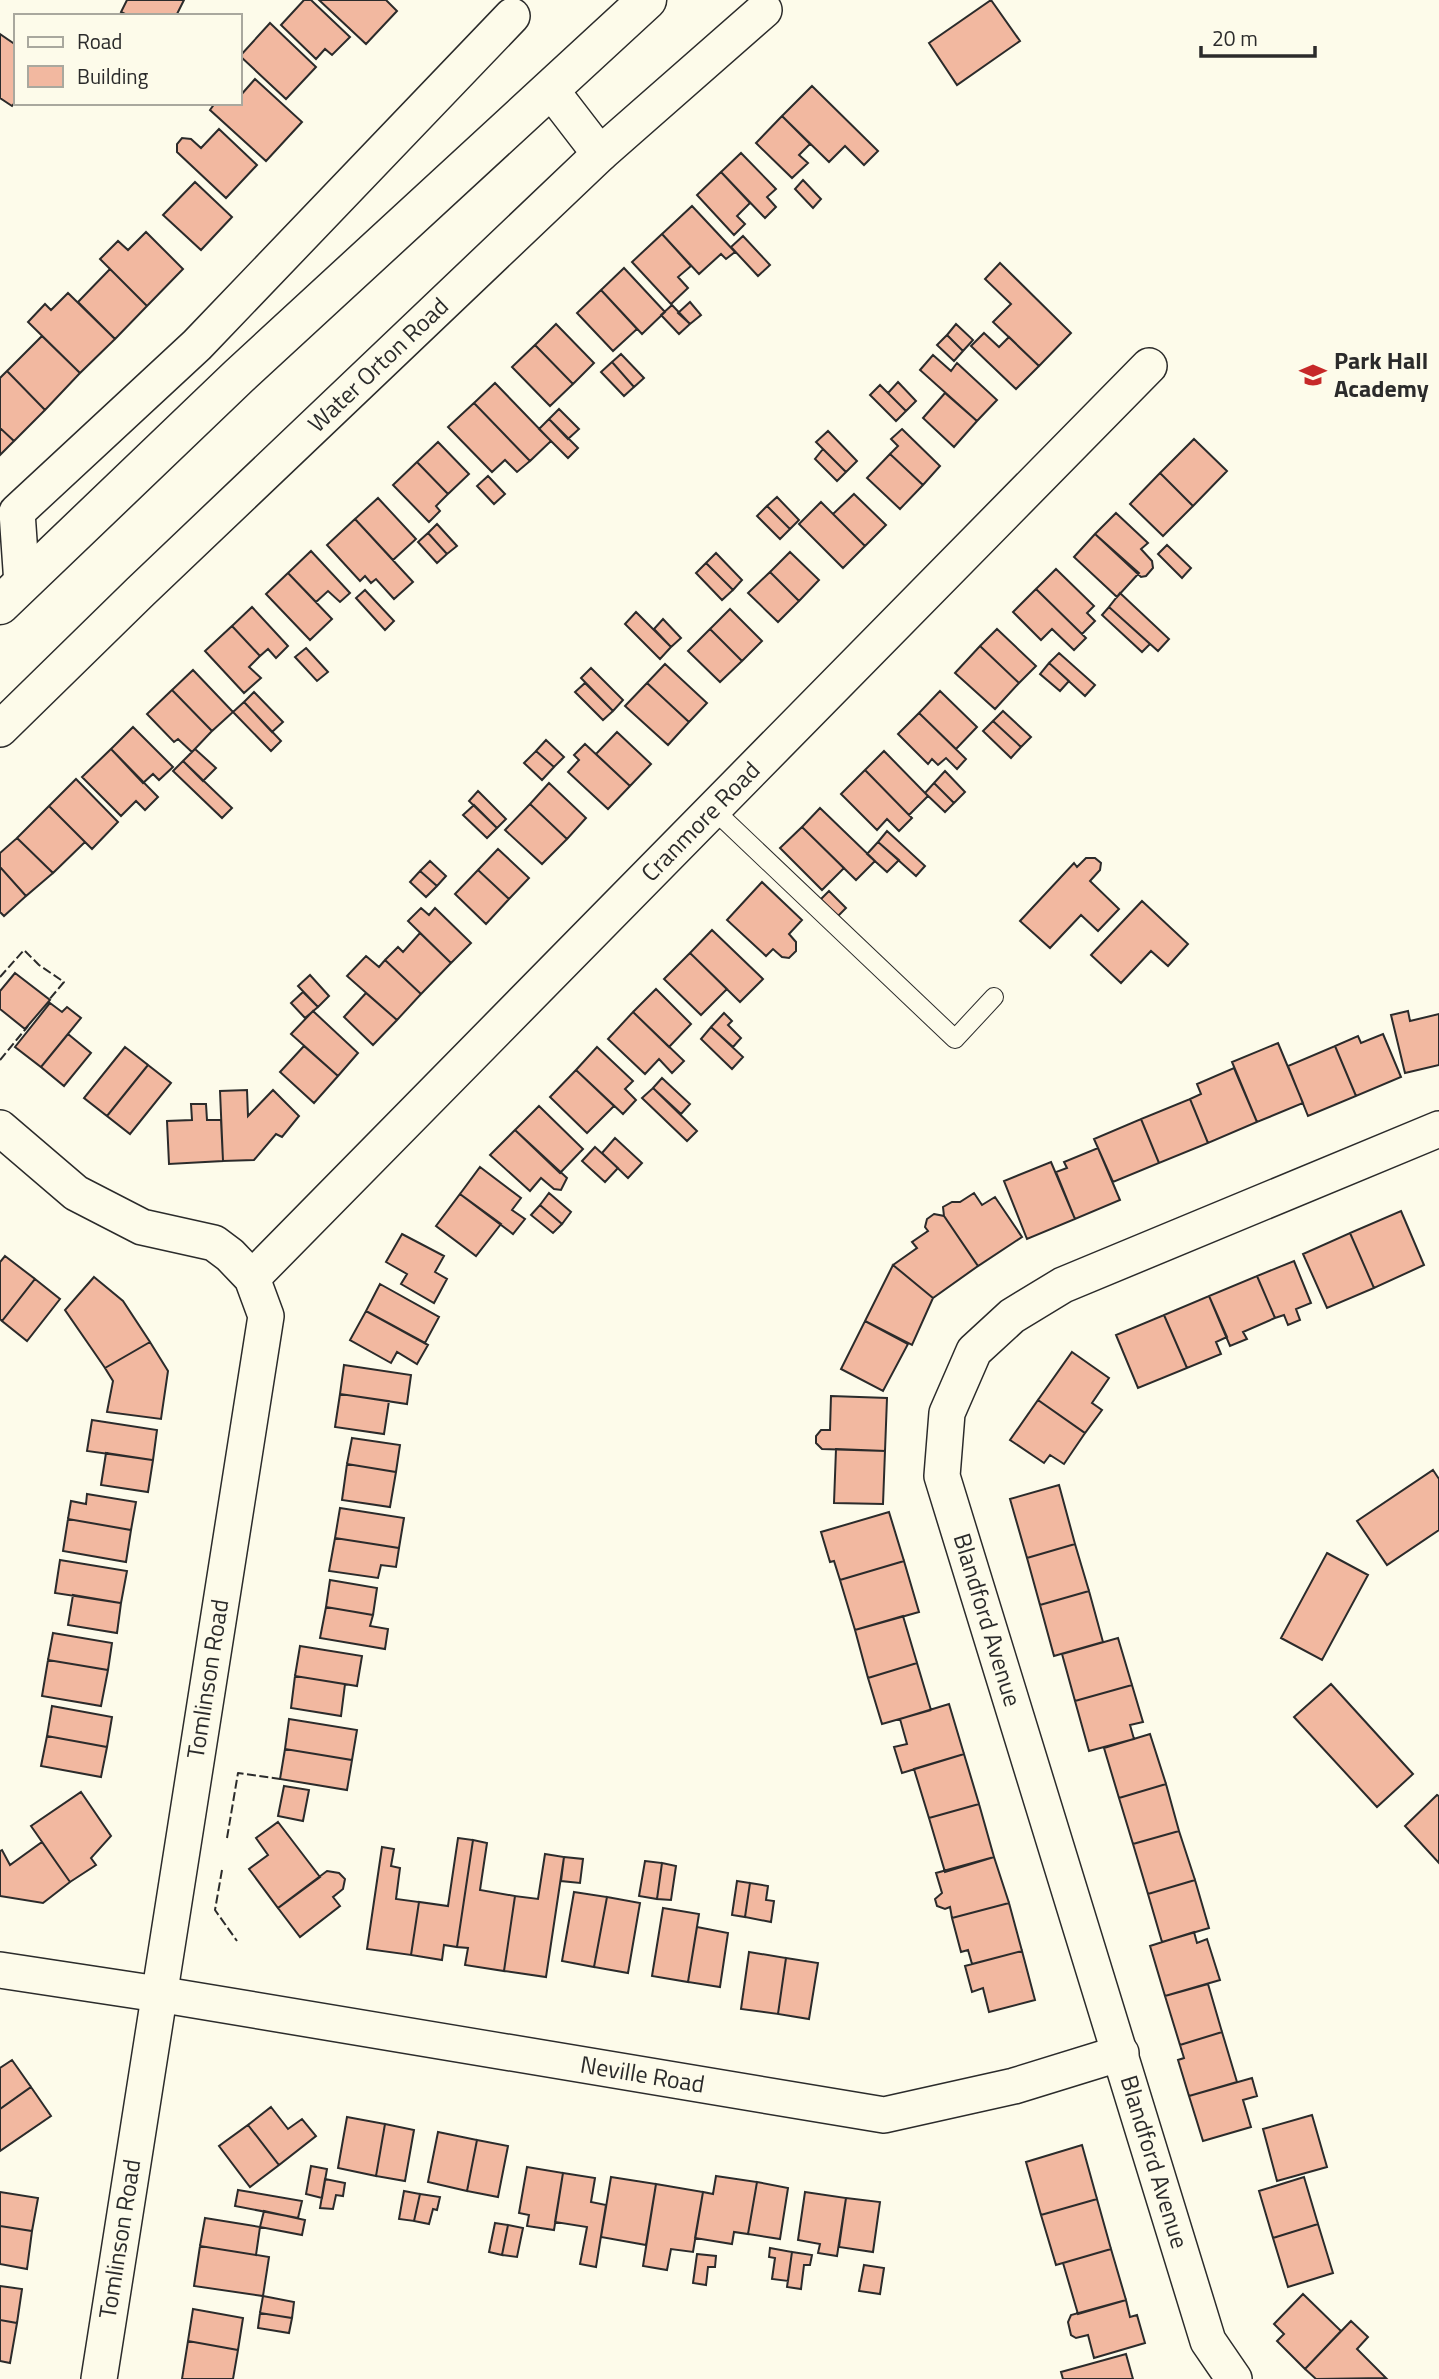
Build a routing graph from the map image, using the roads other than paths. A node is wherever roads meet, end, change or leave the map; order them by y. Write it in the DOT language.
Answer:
graph roads {
  1 [pos="640,2"];
  2 [pos="764,10"];
  3 [pos="512,16"];
  4 [pos="550,89"];
  5 [pos="600,153"];
  6 [pos="197,345"];
  7 [pos="1149,366"];
  8 [pos="239,376"];
  9 [pos="11,594"];
  10 [pos="0,729"];
  11 [pos="713,809"];
  12 [pos="993,997"];
  13 [pos="0,1128"];
  14 [pos="1439,1129"];
  15 [pos="252,1278"];
  16 [pos="0,1970"];
  17 [pos="158,1994"];
  18 [pos="1121,2053"];
  19 [pos="99,2379"];
  20 [pos="1234,2379"];
  1 -- 4 [label="main road"];
  2 -- 5 [label="street, Water Orton Road"];
  3 -- 6 [label="street"];
  4 -- 5 [label="street"];
  4 -- 8 [label="main road"];
  5 -- 10 [label="street, Water Orton Road"];
  6 -- 8 [label="street"];
  6 -- 9 [label="street"];
  7 -- 11 [label="street, Cranmore Road"];
  8 -- 9 [label="main road"];
  11 -- 12 [label="lane"];
  11 -- 15 [label="street, Cranmore Road"];
  13 -- 15 [label="street, Tomlinson Road"];
  14 -- 18 [label="street, Blandford Avenue"];
  15 -- 17 [label="street, Tomlinson Road"];
  16 -- 17 [label="street, Neville Road"];
  17 -- 18 [label="street, Neville Road"];
  17 -- 19 [label="street, Tomlinson Road"];
  18 -- 20 [label="street, Blandford Avenue"];
}
